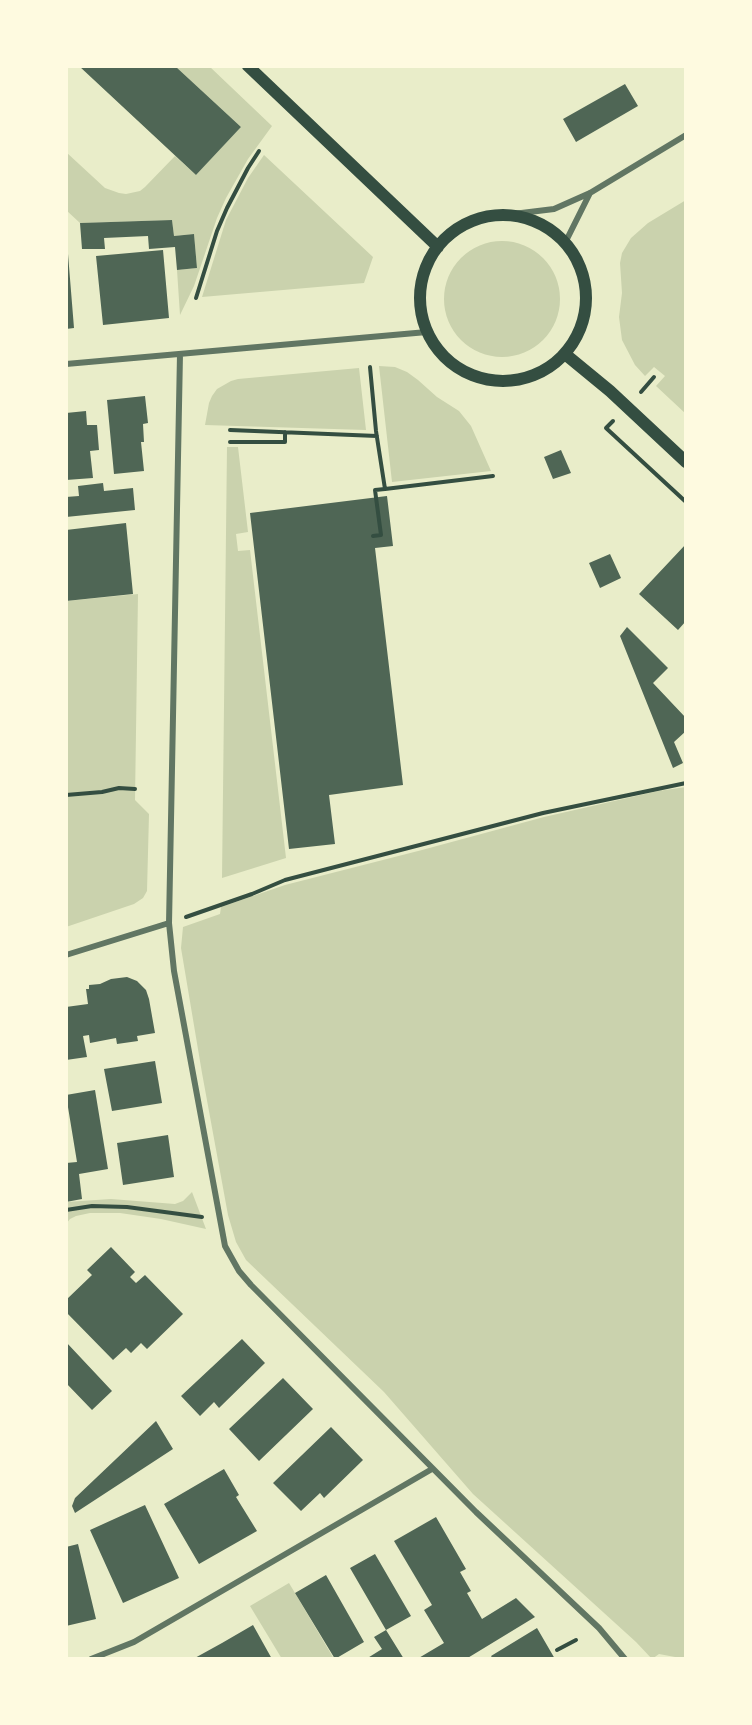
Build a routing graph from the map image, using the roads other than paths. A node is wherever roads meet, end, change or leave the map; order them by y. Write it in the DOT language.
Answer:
graph roads {
  1 [pos="248,66"];
  2 [pos="686,135"];
  3 [pos="590,193"];
  4 [pos="505,215"];
  5 [pos="565,243"];
  6 [pos="438,247"];
  7 [pos="427,332"];
  8 [pos="180,354"];
  9 [pos="565,354"];
  10 [pos="66,364"];
  11 [pos="686,462"];
  12 [pos="169,923"];
  13 [pos="66,955"];
  14 [pos="432,1469"];
  15 [pos="91,1659"];
  16 [pos="626,1659"];
  1 -- 6 [label="main road"];
  2 -- 3 [label="street"];
  3 -- 4 [label="street"];
  3 -- 5 [label="street"];
  4 -- 5 [label="main road"];
  4 -- 6 [label="main road"];
  5 -- 9 [label="main road"];
  6 -- 7 [label="main road"];
  7 -- 8 [label="street"];
  7 -- 9 [label="main road"];
  8 -- 10 [label="street"];
  8 -- 12 [label="street"];
  9 -- 11 [label="main road"];
  12 -- 13 [label="street"];
  12 -- 14 [label="street"];
  14 -- 15 [label="street"];
  14 -- 16 [label="street"];
}
